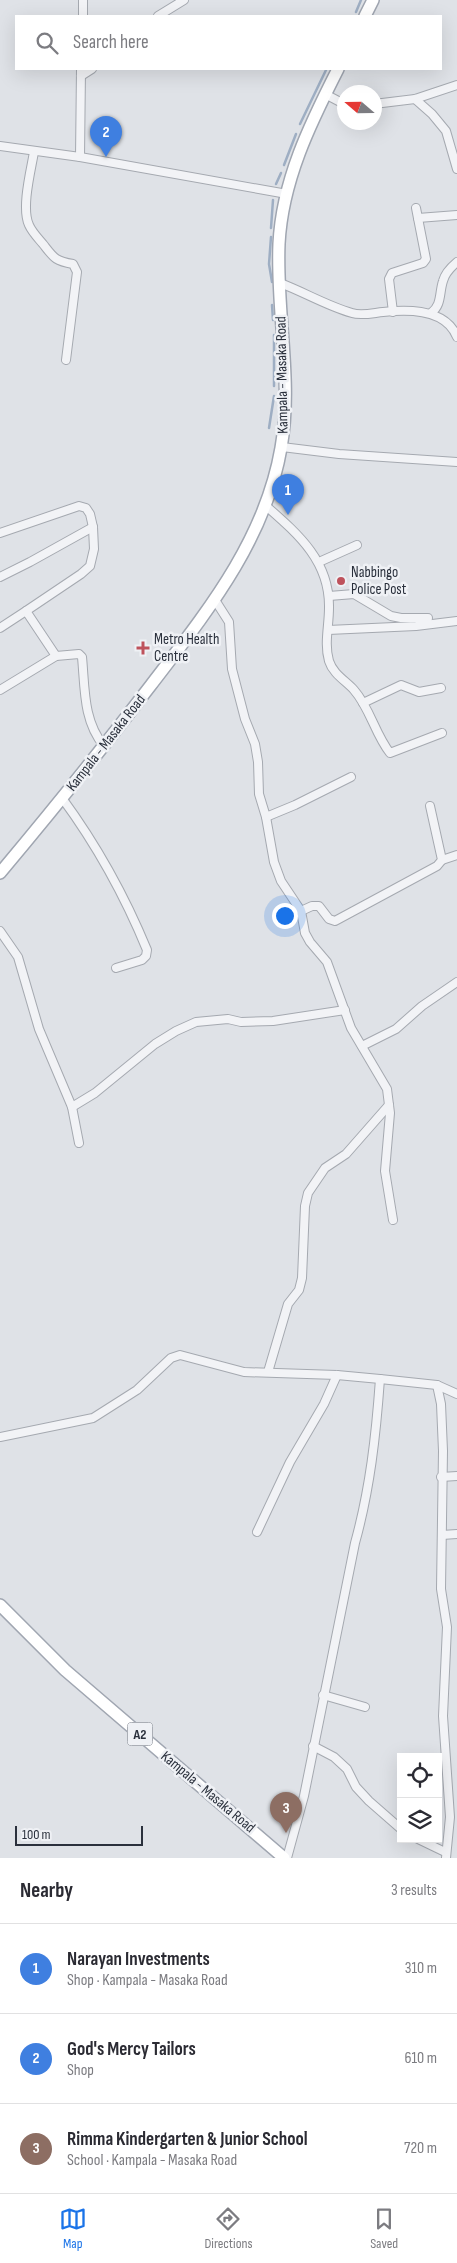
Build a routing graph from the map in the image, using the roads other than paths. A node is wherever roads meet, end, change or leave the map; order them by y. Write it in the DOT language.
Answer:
graph roads {
  1 [pos="83,0"];
  2 [pos="184,0"];
  3 [pos="373,0"];
  4 [pos="83,15"];
  5 [pos="160,15"];
  6 [pos="366,15"];
  7 [pos="337,70"];
  8 [pos="81,73"];
  9 [pos="457,85"];
  10 [pos="325,94"];
  11 [pos="415,99"];
  12 [pos="337,100"];
  13 [pos="382,103"];
  14 [pos="0,146"];
  15 [pos="34,152"];
  16 [pos="80,157"];
  17 [pos="457,169"];
  18 [pos="287,194"];
  19 [pos="416,208"];
  20 [pos="457,215"];
  21 [pos="418,218"];
  22 [pos="457,262"];
  23 [pos="280,283"];
  24 [pos="393,312"];
  25 [pos="431,313"];
  26 [pos="457,338"];
  27 [pos="66,360"];
  28 [pos="282,448"];
  29 [pos="457,462"];
  30 [pos="265,505"];
  31 [pos="92,527"];
  32 [pos="0,533"];
  33 [pos="357,545"];
  34 [pos="319,562"];
  35 [pos="0,577"];
  36 [pos="330,596"];
  37 [pos="214,600"];
  38 [pos="26,612"];
  39 [pos="428,618"];
  40 [pos="457,621"];
  41 [pos="0,628"];
  42 [pos="328,630"];
  43 [pos="56,656"];
  44 [pos="440,688"];
  45 [pos="0,690"];
  46 [pos="363,704"];
  47 [pos="442,733"];
  48 [pos="104,746"];
  49 [pos="351,777"];
  50 [pos="62,798"];
  51 [pos="430,806"];
  52 [pos="266,817"];
  53 [pos="457,855"];
  54 [pos="442,860"];
  55 [pos="0,873"];
  56 [pos="301,911"];
  57 [pos="0,931"];
  58 [pos="116,968"];
  59 [pos="457,982"];
  60 [pos="345,1010"];
  61 [pos="362,1046"];
  62 [pos="389,1105"];
  63 [pos="72,1106"];
  64 [pos="80,1143"];
  65 [pos="393,1220"];
  66 [pos="268,1372"];
  67 [pos="337,1375"];
  68 [pos="380,1379"];
  69 [pos="437,1385"];
  70 [pos="457,1386"];
  71 [pos="453,1392"];
  72 [pos="0,1437"];
  73 [pos="457,1476"];
  74 [pos="441,1477"];
  75 [pos="258,1532"];
  76 [pos="457,1534"];
  77 [pos="442,1535"];
  78 [pos="0,1605"];
  79 [pos="323,1695"];
  80 [pos="365,1707"];
  81 [pos="314,1746"];
  82 [pos="453,1808"];
  83 [pos="397,1826"];
  84 [pos="425,1843"];
  85 [pos="445,1855"];
  86 [pos="286,1858"];
  1 -- 4 [label="street"];
  2 -- 5 [label="street"];
  3 -- 6 [label="main road"];
  7 -- 10 [label="main road, Kampala - Masaka Road"];
  8 -- 16 [label="street"];
  9 -- 11 [label="street"];
  10 -- 12 [label="street"];
  10 -- 18 [label="main road, Kampala - Masaka Road"];
  11 -- 13 [label="street"];
  11 -- 17 [label="street"];
  14 -- 15 [label="street"];
  15 -- 16 [label="street"];
  15 -- 27 [label="street"];
  16 -- 18 [label="street"];
  18 -- 23 [label="main road, Kampala - Masaka Road"];
  19 -- 21 [label="street"];
  20 -- 21 [label="street"];
  21 -- 24 [label="street"];
  22 -- 25 [label="street"];
  23 -- 24 [label="street"];
  23 -- 28 [label="main road, Kampala - Masaka Road"];
  24 -- 25 [label="street"];
  25 -- 26 [label="street"];
  28 -- 29 [label="street"];
  28 -- 30 [label="main road, Kampala - Masaka Road"];
  30 -- 34 [label="street"];
  30 -- 37 [label="main road, Kampala - Masaka Road"];
  31 -- 32 [label="street"];
  31 -- 35 [label="street"];
  31 -- 38 [label="street"];
  33 -- 34 [label="street"];
  34 -- 36 [label="street"];
  36 -- 39 [label="street"];
  36 -- 42 [label="street"];
  37 -- 48 [label="main road, Kampala - Masaka Road"];
  37 -- 52 [label="street"];
  38 -- 41 [label="street"];
  38 -- 43 [label="street"];
  40 -- 42 [label="street"];
  42 -- 46 [label="street"];
  43 -- 45 [label="street"];
  43 -- 48 [label="street"];
  44 -- 46 [label="street"];
  46 -- 47 [label="street"];
  48 -- 50 [label="main road, Kampala - Masaka Road"];
  49 -- 52 [label="street"];
  50 -- 55 [label="main road, Kampala - Masaka Road"];
  50 -- 58 [label="street"];
  51 -- 54 [label="street"];
  52 -- 56 [label="street"];
  53 -- 54 [label="street"];
  54 -- 56 [label="street"];
  56 -- 60 [label="street"];
  57 -- 63 [label="street"];
  59 -- 61 [label="street"];
  60 -- 61 [label="street"];
  60 -- 63 [label="street"];
  61 -- 62 [label="street"];
  62 -- 65 [label="street"];
  62 -- 66 [label="street"];
  63 -- 64 [label="street"];
  66 -- 67 [label="street"];
  66 -- 72 [label="street"];
  67 -- 68 [label="street"];
  67 -- 75 [label="street"];
  68 -- 69 [label="street"];
  68 -- 79 [label="street"];
  69 -- 71 [label="street"];
  69 -- 74 [label="street"];
  70 -- 71 [label="street"];
  73 -- 74 [label="street"];
  74 -- 77 [label="street"];
  76 -- 77 [label="street"];
  77 -- 82 [label="street"];
  78 -- 86 [label="main road, Kampala - Masaka Road / A2"];
  79 -- 80 [label="street"];
  79 -- 81 [label="street"];
  81 -- 83 [label="street"];
  81 -- 86 [label="street"];
  82 -- 85 [label="street"];
  84 -- 85 [label="street"];
}
